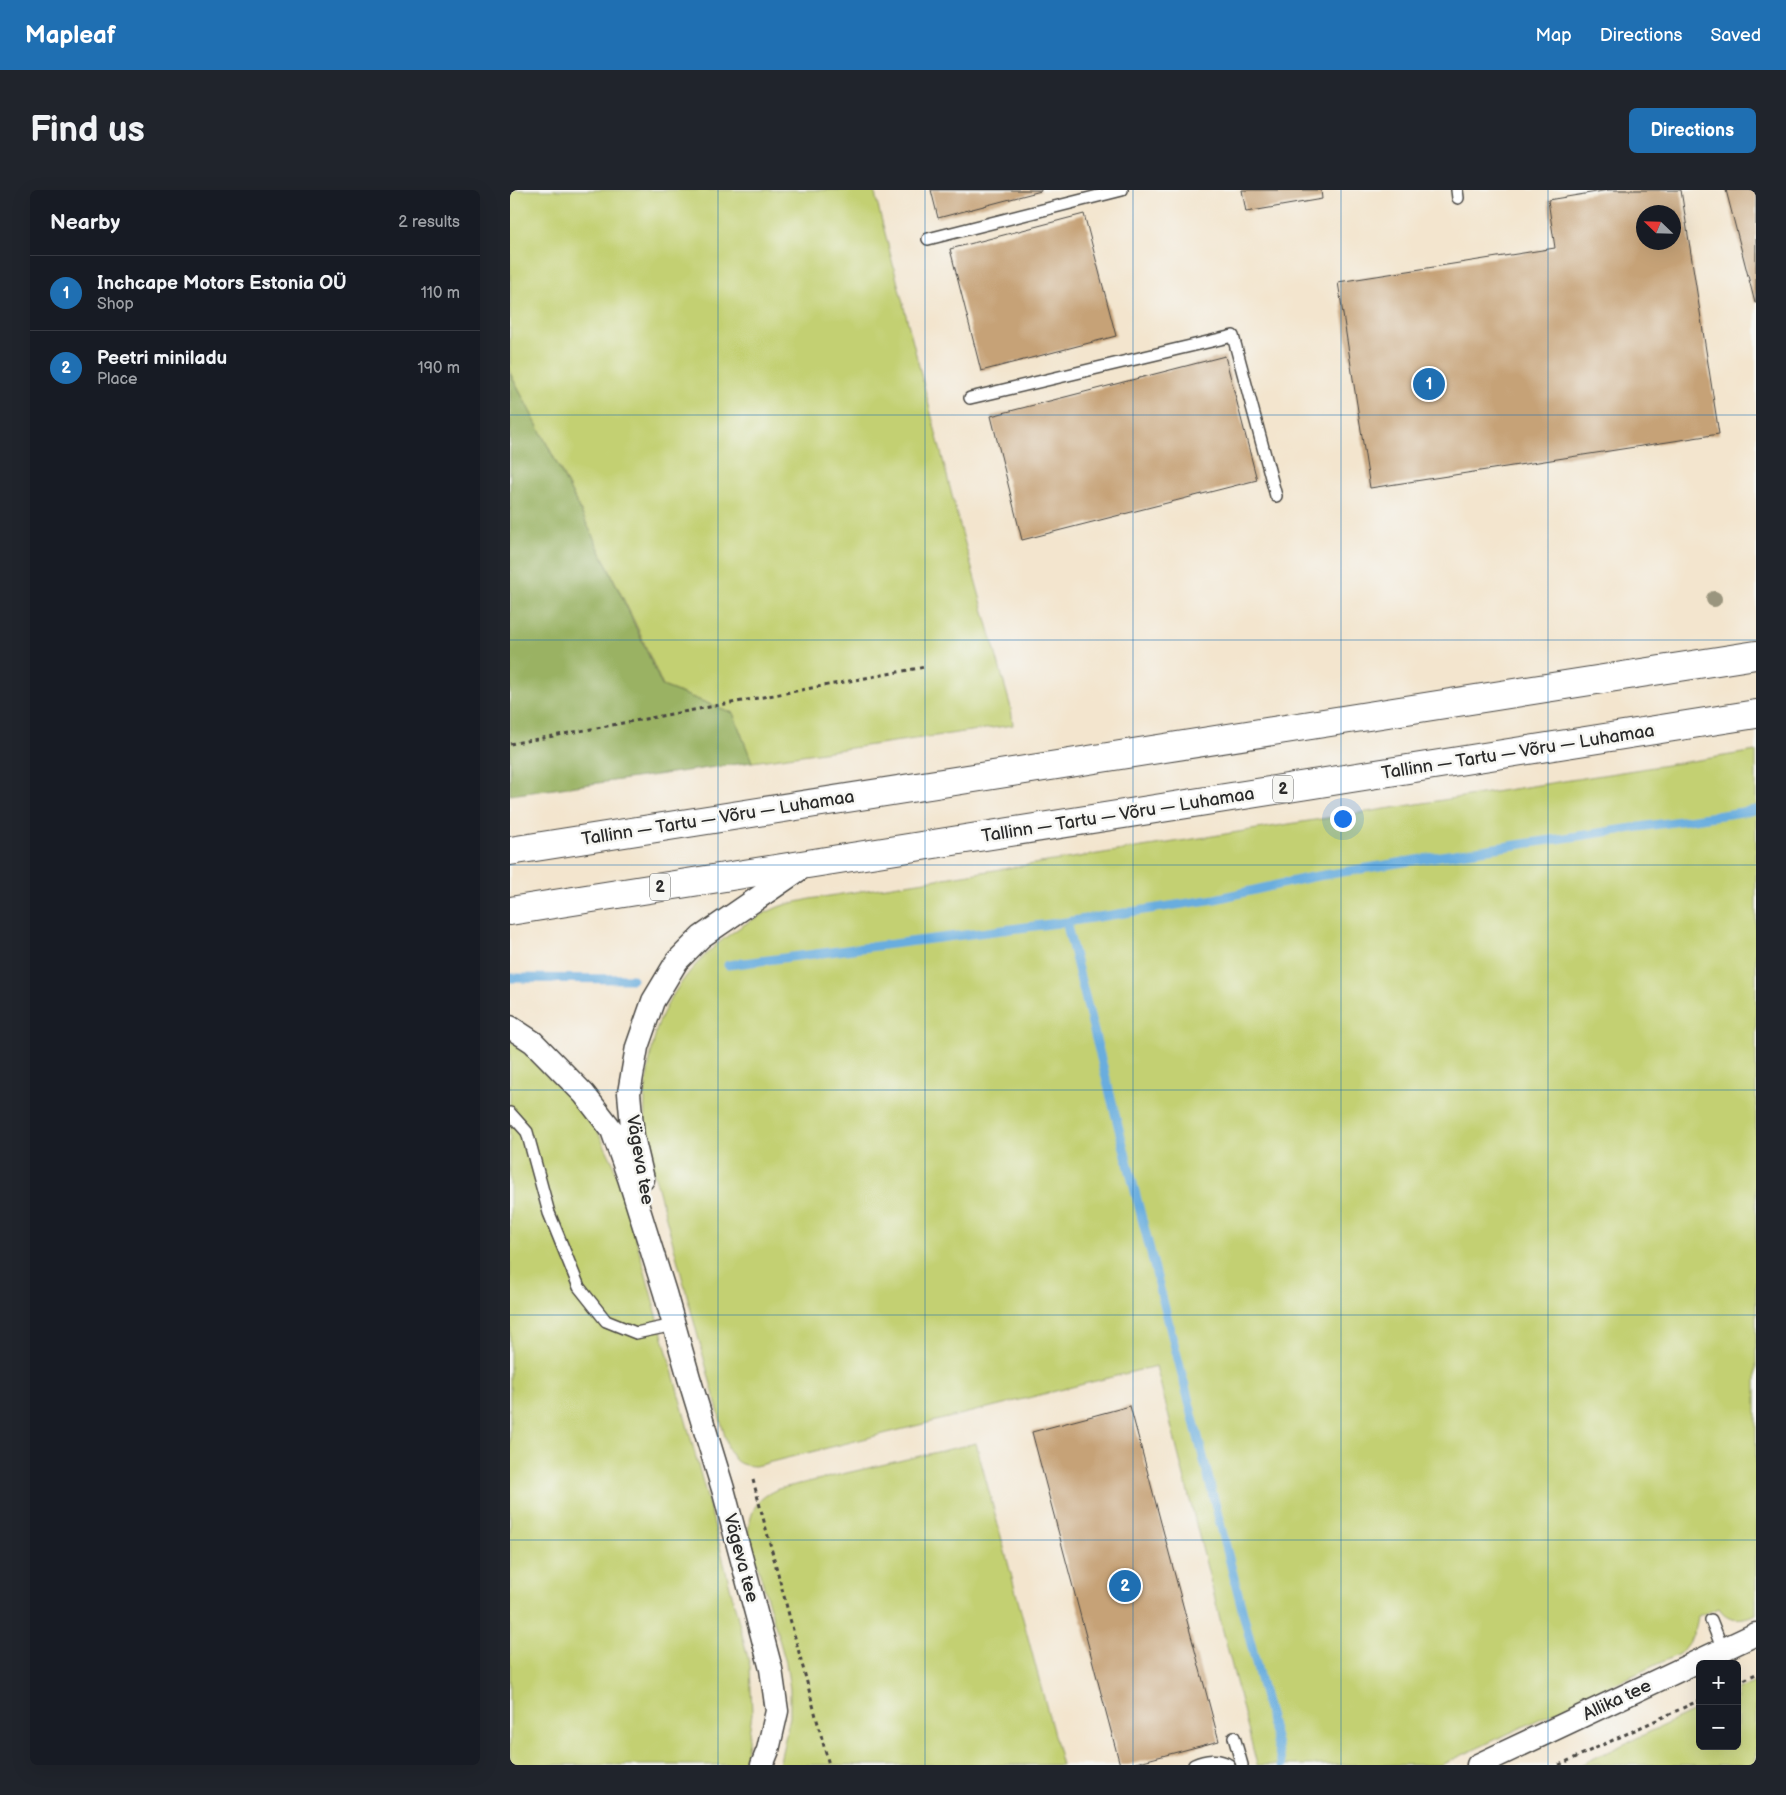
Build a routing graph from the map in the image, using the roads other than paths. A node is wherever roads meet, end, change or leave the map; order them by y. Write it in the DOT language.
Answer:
graph roads {
  1 [pos="1122,190"];
  2 [pos="928,239"];
  3 [pos="970,398"];
  4 [pos="1276,496"];
  5 [pos="1756,655"];
  6 [pos="1756,714"];
  7 [pos="510,851"];
  8 [pos="810,863"];
  9 [pos="510,911"];
  10 [pos="510,1027"];
  11 [pos="510,1113"];
  12 [pos="665,1293"];
  13 [pos="674,1325"];
  14 [pos="1711,1620"];
  15 [pos="1756,1634"];
  16 [pos="1723,1650"];
  17 [pos="1234,1737"];
  18 [pos="762,1765"];
  19 [pos="1194,1765"];
  20 [pos="1229,1765"];
  21 [pos="1242,1765"];
  22 [pos="1478,1765"];
  1 -- 2 [label="lane"];
  3 -- 4 [label="lane"];
  5 -- 7 [label="highway, Tallinn — Tartu — Võru — Luhamaa"];
  6 -- 8 [label="highway, Tallinn — Tartu — Võru — Luhamaa / 2"];
  8 -- 9 [label="highway, Tallinn — Tartu — Võru — Luhamaa / 2"];
  8 -- 12 [label="street, Vägeva tee"];
  10 -- 12 [label="street, Vägeva tee"];
  11 -- 13 [label="lane"];
  12 -- 13 [label="street, Vägeva tee"];
  13 -- 18 [label="street, Vägeva tee"];
  14 -- 16 [label="lane"];
  15 -- 16 [label="street, Allika tee"];
  16 -- 22 [label="street, Allika tee"];
  17 -- 21 [label="lane"];
  19 -- 20 [label="lane"];
}
